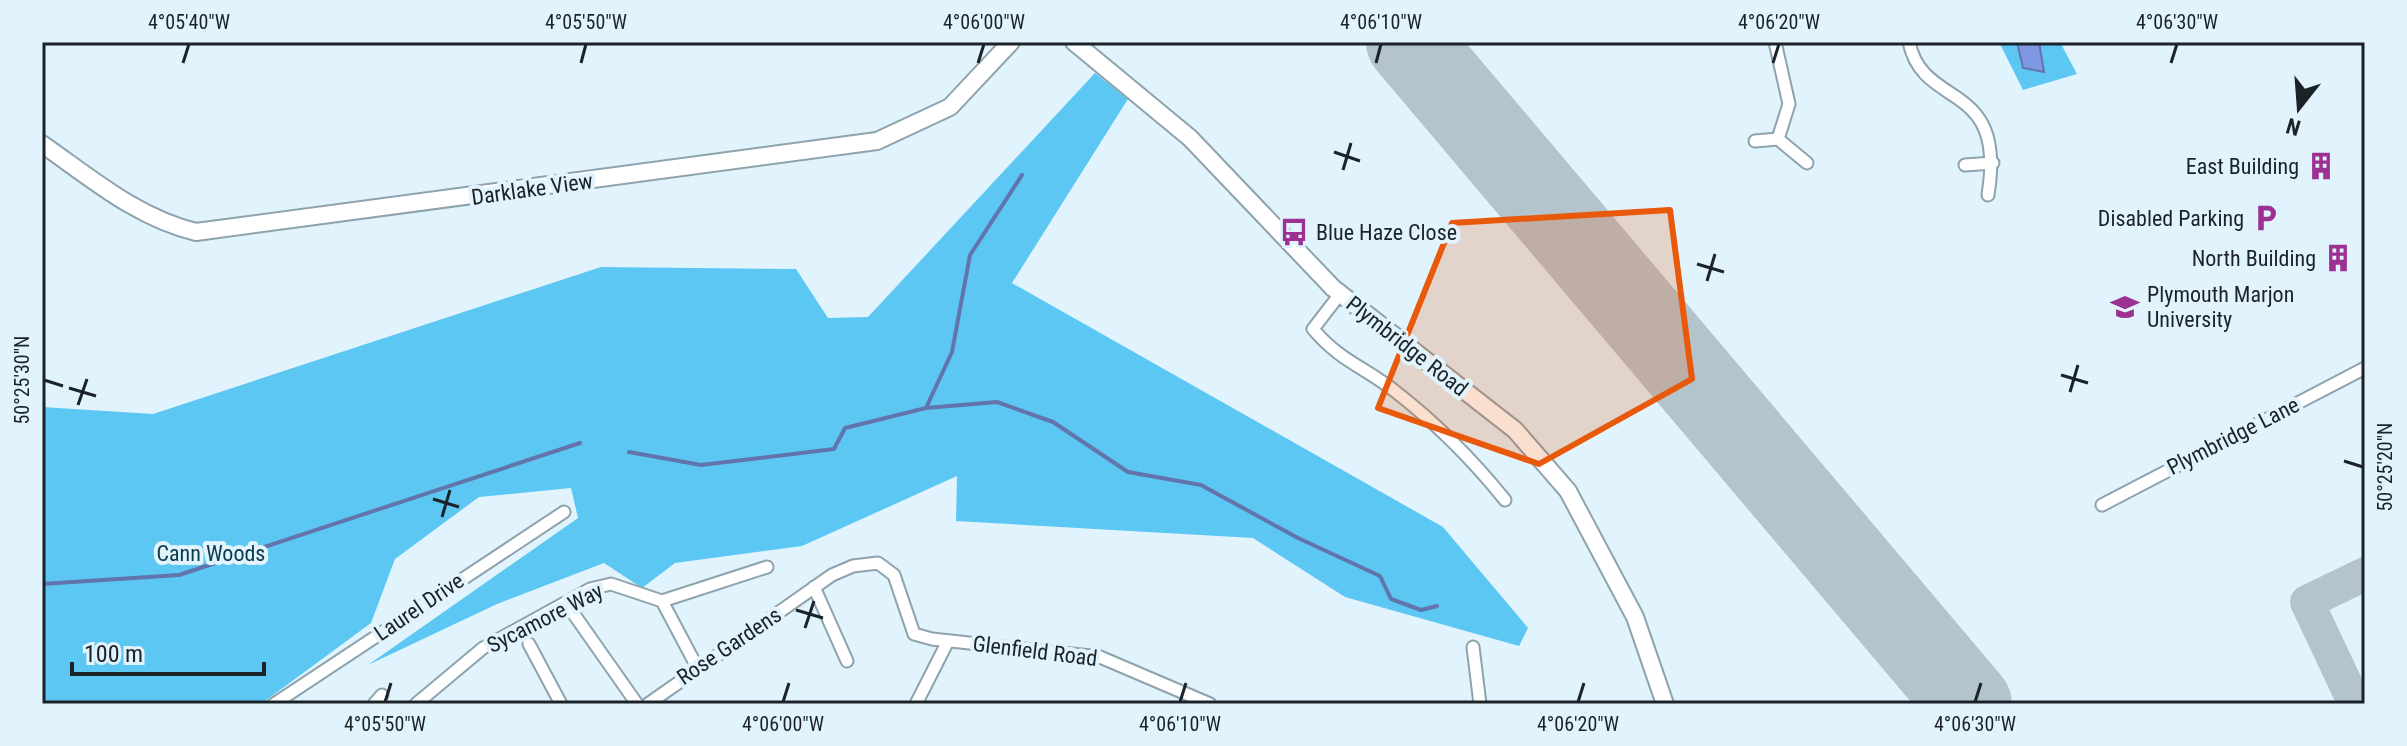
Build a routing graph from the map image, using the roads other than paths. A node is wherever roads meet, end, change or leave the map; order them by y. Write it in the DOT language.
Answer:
graph roads {
  1 [pos="1011,42"];
  2 [pos="1074,42"];
  3 [pos="1775,42"];
  4 [pos="1909,42"];
  5 [pos="1778,139"];
  6 [pos="1755,141"];
  7 [pos="42,144"];
  8 [pos="1807,163"];
  9 [pos="1993,163"];
  10 [pos="1965,165"];
  11 [pos="1988,195"];
  12 [pos="1340,294"];
  13 [pos="2365,368"];
  14 [pos="1505,500"];
  15 [pos="2102,505"];
  16 [pos="564,512"];
  17 [pos="853,566"];
  18 [pos="767,567"];
  19 [pos="814,587"];
  20 [pos="662,601"];
  21 [pos="566,603"];
  22 [pos="948,641"];
  23 [pos="529,644"];
  24 [pos="1473,647"];
  25 [pos="847,661"];
  26 [pos="697,667"];
  27 [pos="1193,700"];
  28 [pos="274,704"];
  29 [pos="416,704"];
  30 [pos="561,704"];
  31 [pos="637,704"];
  32 [pos="648,704"];
  33 [pos="916,704"];
  34 [pos="1210,704"];
  35 [pos="1480,704"];
  36 [pos="1665,704"];
  1 -- 7 [label="street, Darklake View"];
  2 -- 12 [label="street, Plymbridge Road"];
  3 -- 5 [label="street"];
  4 -- 9 [label="street"];
  5 -- 6 [label="street"];
  5 -- 8 [label="street"];
  9 -- 10 [label="street"];
  9 -- 11 [label="street"];
  12 -- 14 [label="street"];
  12 -- 36 [label="street, Plymbridge Road"];
  13 -- 15 [label="street, Plymbridge Lane"];
  16 -- 28 [label="street, Laurel Drive"];
  17 -- 19 [label="street, Rose Gardens"];
  17 -- 22 [label="street, Glenfield Road"];
  18 -- 20 [label="street"];
  19 -- 25 [label="street"];
  19 -- 26 [label="street, Rose Gardens"];
  20 -- 21 [label="street, Sycamore Way"];
  20 -- 26 [label="street"];
  21 -- 29 [label="street, Sycamore Way"];
  21 -- 31 [label="street"];
  22 -- 27 [label="street, Glenfield Road"];
  22 -- 33 [label="street"];
  23 -- 30 [label="street"];
  24 -- 35 [label="street"];
  26 -- 32 [label="street, Rose Gardens"];
  27 -- 34 [label="street, Glenfield Road"];
}
